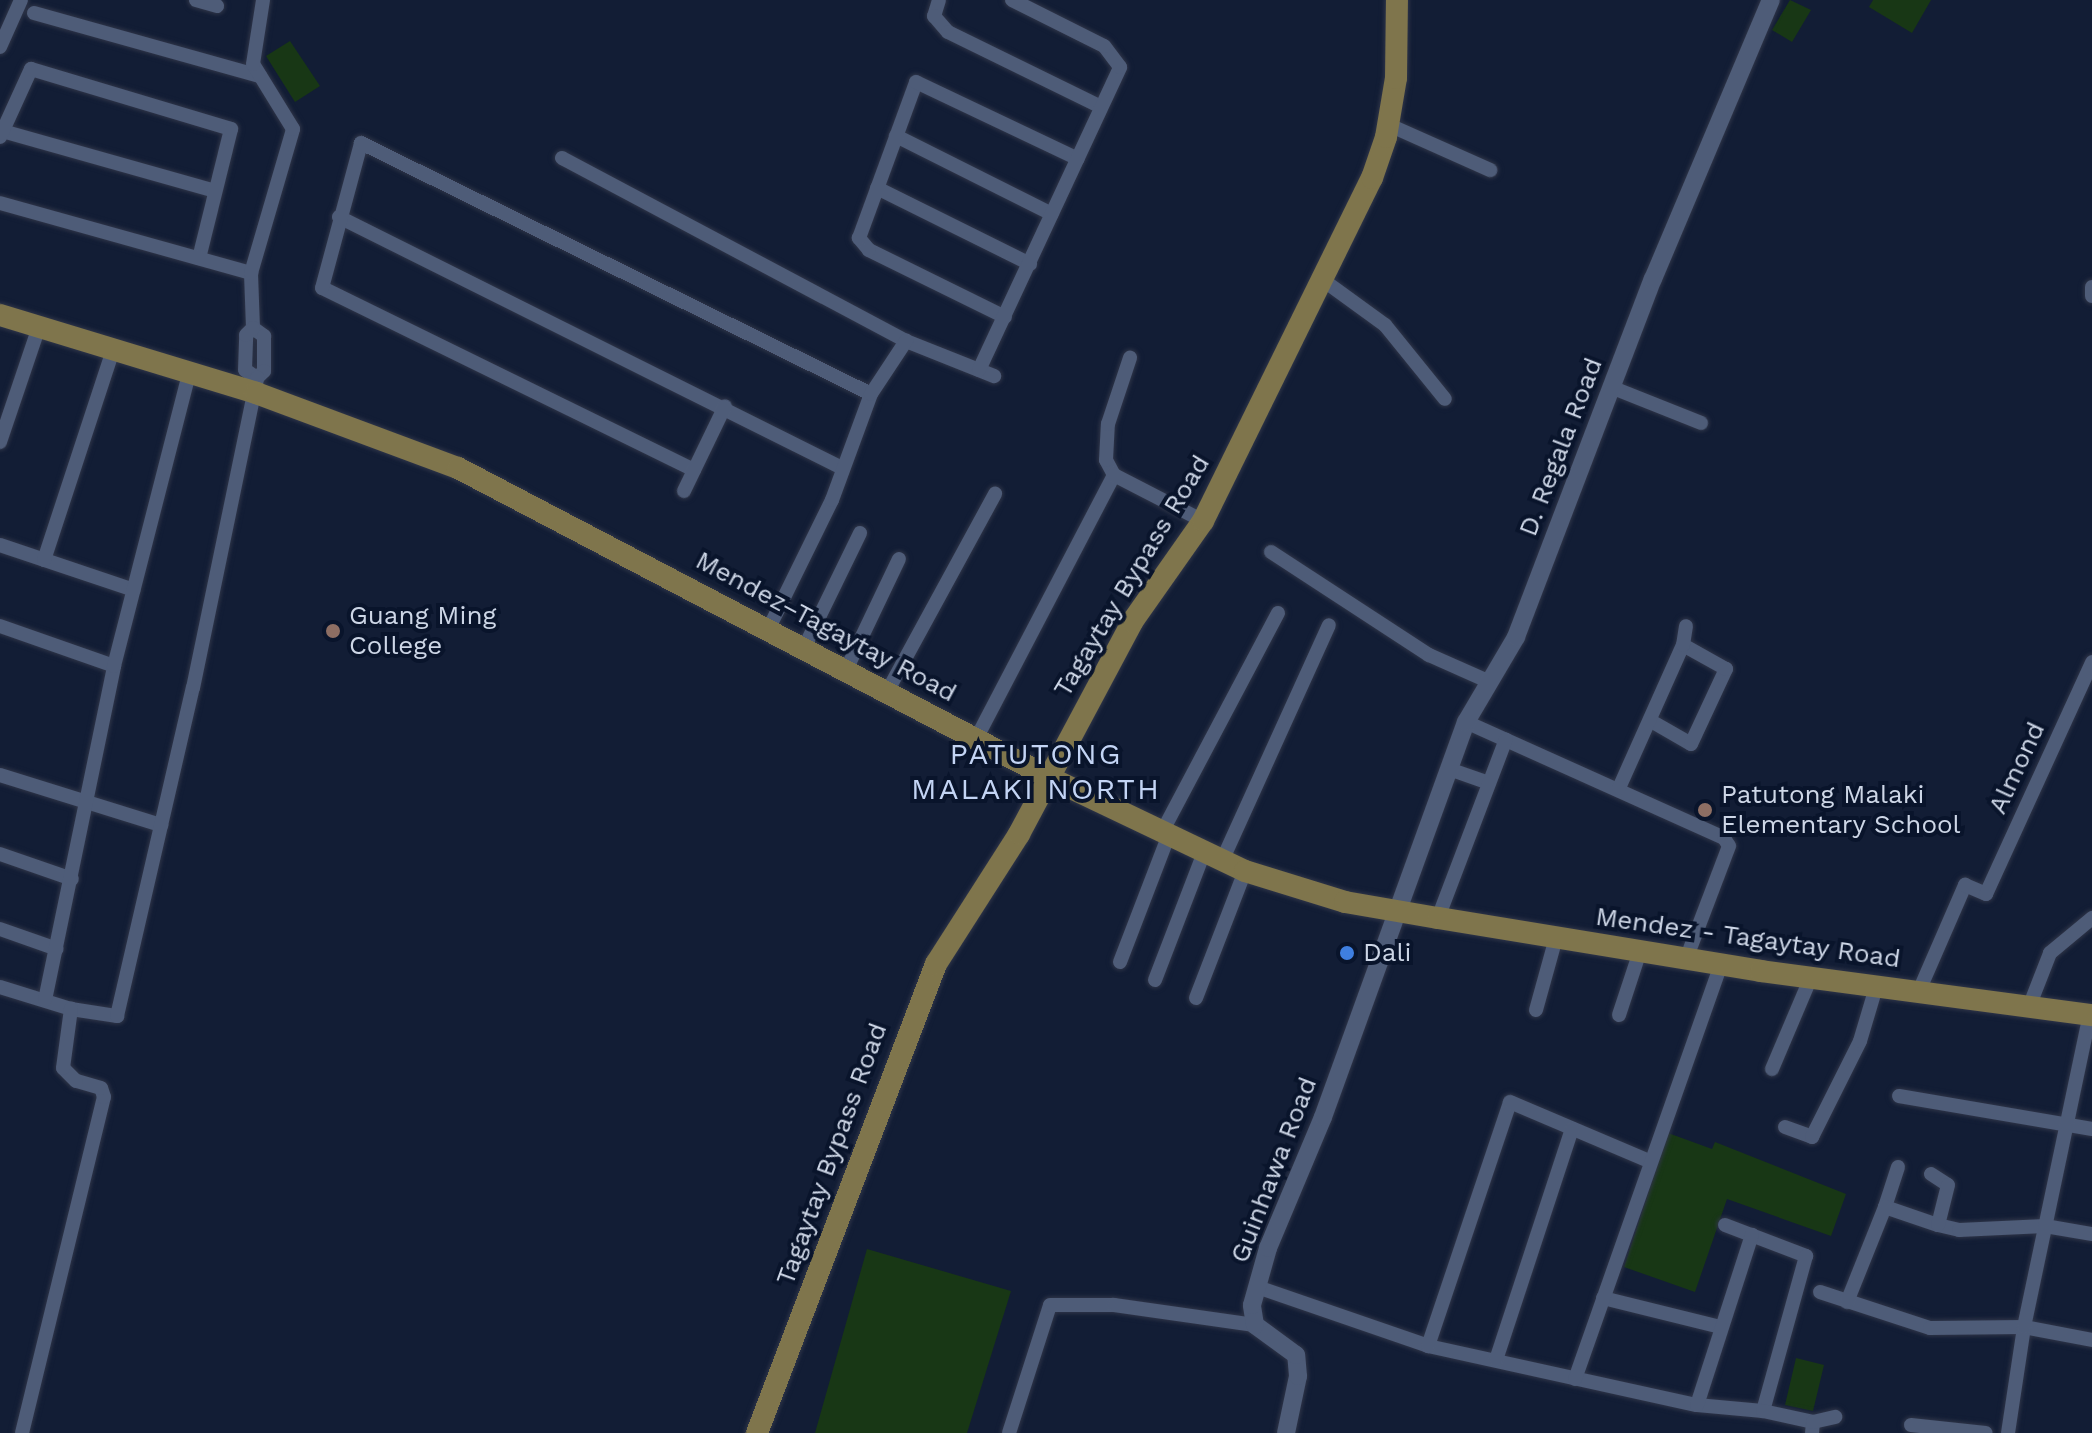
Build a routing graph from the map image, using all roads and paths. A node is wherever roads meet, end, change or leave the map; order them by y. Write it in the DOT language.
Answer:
graph roads {
  1 [pos="21,0"];
  2 [pos="62,0"];
  3 [pos="196,0"];
  4 [pos="263,0"];
  5 [pos="939,0"];
  6 [pos="1012,0"];
  7 [pos="1397,0"];
  8 [pos="1771,0"];
  9 [pos="217,6"];
  10 [pos="34,13"];
  11 [pos="55,16"];
  12 [pos="0,47"];
  13 [pos="260,76"];
  14 [pos="1101,107"];
  15 [pos="1389,125"];
  16 [pos="1,134"];
  17 [pos="896,136"];
  18 [pos="562,158"];
  19 [pos="1078,159"];
  20 [pos="1490,170"];
  21 [pos="877,188"];
  22 [pos="215,191"];
  23 [pos="0,203"];
  24 [pos="1052,214"];
  25 [pos="339,217"];
  26 [pos="199,258"];
  27 [pos="1030,264"];
  28 [pos="251,273"];
  29 [pos="1323,280"];
  30 [pos="2092,287"];
  31 [pos="2092,296"];
  32 [pos="0,315"];
  33 [pos="1005,317"];
  34 [pos="39,327"];
  35 [pos="906,341"];
  36 [pos="113,350"];
  37 [pos="1130,358"];
  38 [pos="979,370"];
  39 [pos="189,373"];
  40 [pos="994,376"];
  41 [pos="256,385"];
  42 [pos="1611,387"];
  43 [pos="871,394"];
  44 [pos="1445,399"];
  45 [pos="725,406"];
  46 [pos="1701,423"];
  47 [pos="0,442"];
  48 [pos="840,467"];
  49 [pos="694,470"];
  50 [pos="1114,475"];
  51 [pos="684,491"];
  52 [pos="995,494"];
  53 [pos="1203,521"];
  54 [pos="860,533"];
  55 [pos="0,545"];
  56 [pos="1271,552"];
  57 [pos="899,559"];
  58 [pos="44,560"];
  59 [pos="134,590"];
  60 [pos="1278,613"];
  61 [pos="1329,625"];
  62 [pos="0,626"];
  63 [pos="1686,626"];
  64 [pos="769,628"];
  65 [pos="1683,645"];
  66 [pos="804,648"];
  67 [pos="2092,662"];
  68 [pos="114,666"];
  69 [pos="846,670"];
  70 [pos="1490,682"];
  71 [pos="887,692"];
  72 [pos="1651,721"];
  73 [pos="1466,722"];
  74 [pos="976,739"];
  75 [pos="1506,739"];
  76 [pos="1449,769"];
  77 [pos="0,775"];
  78 [pos="1048,777"];
  79 [pos="1489,783"];
  80 [pos="1619,788"];
  81 [pos="88,806"];
  82 [pos="161,825"];
  83 [pos="1165,836"];
  84 [pos="0,854"];
  85 [pos="1212,859"];
  86 [pos="1245,871"];
  87 [pos="72,879"];
  88 [pos="1397,911"];
  89 [pos="1438,918"];
  90 [pos="2092,918"];
  91 [pos="0,929"];
  92 [pos="1556,938"];
  93 [pos="57,949"];
  94 [pos="1640,951"];
  95 [pos="1686,959"];
  96 [pos="1120,962"];
  97 [pos="1721,965"];
  98 [pos="1811,977"];
  99 [pos="1155,980"];
  100 [pos="1877,984"];
  101 [pos="0,987"];
  102 [pos="1919,991"];
  103 [pos="1196,998"];
  104 [pos="45,1000"];
  105 [pos="2029,1007"];
  106 [pos="71,1009"];
  107 [pos="1536,1010"];
  108 [pos="1619,1015"];
  109 [pos="2091,1015"];
  110 [pos="1772,1069"];
  111 [pos="1899,1096"];
  112 [pos="2069,1125"];
  113 [pos="1785,1127"];
  114 [pos="1572,1129"];
  115 [pos="2092,1129"];
  116 [pos="1649,1161"];
  117 [pos="1898,1167"];
  118 [pos="1931,1174"];
  119 [pos="1885,1207"];
  120 [pos="1725,1225"];
  121 [pos="1938,1225"];
  122 [pos="2045,1226"];
  123 [pos="2092,1234"];
  124 [pos="1752,1235"];
  125 [pos="1257,1287"];
  126 [pos="1820,1292"];
  127 [pos="1603,1298"];
  128 [pos="1847,1302"];
  129 [pos="1255,1325"];
  130 [pos="1720,1327"];
  131 [pos="2024,1327"];
  132 [pos="2092,1340"];
  133 [pos="1428,1346"];
  134 [pos="1496,1360"];
  135 [pos="1575,1379"];
  136 [pos="1697,1405"];
  137 [pos="1763,1411"];
  138 [pos="1835,1417"];
  139 [pos="1911,1425"];
  140 [pos="1813,1428"];
  141 [pos="22,1433"];
  142 [pos="757,1433"];
  143 [pos="1009,1433"];
  144 [pos="1286,1433"];
  145 [pos="1986,1433"];
  146 [pos="2008,1433"];
  1 -- 12 [label="street"];
  2 -- 11 [label="street"];
  3 -- 9 [label="street"];
  4 -- 13 [label="street"];
  5 -- 14 [label="street"];
  6 -- 14 [label="street"];
  7 -- 15 [label="main road, Tagaytay Bypass Road"];
  8 -- 42 [label="street, D. Regala Road"];
  10 -- 11 [label="street"];
  11 -- 13 [label="street"];
  13 -- 28 [label="street"];
  14 -- 19 [label="street"];
  15 -- 20 [label="street"];
  15 -- 29 [label="main road, Tagaytay Bypass Road"];
  16 -- 22 [label="street"];
  16 -- 22 [label="street"];
  17 -- 19 [label="street"];
  17 -- 21 [label="street"];
  17 -- 24 [label="street"];
  18 -- 35 [label="street"];
  19 -- 24 [label="street"];
  21 -- 27 [label="street"];
  21 -- 33 [label="street"];
  22 -- 26 [label="street"];
  23 -- 26 [label="street"];
  24 -- 27 [label="street"];
  25 -- 43 [label="street"];
  25 -- 45 [label="street"];
  25 -- 49 [label="street"];
  26 -- 28 [label="street"];
  27 -- 33 [label="street"];
  28 -- 41 [label="street"];
  29 -- 44 [label="street"];
  29 -- 53 [label="main road, Tagaytay Bypass Road"];
  30 -- 31 [label="street"];
  32 -- 34 [label="main road, Mendez–Tagaytay Road"];
  33 -- 38 [label="street"];
  34 -- 36 [label="main road, Mendez–Tagaytay Road"];
  34 -- 47 [label="street"];
  35 -- 38 [label="street"];
  35 -- 43 [label="street"];
  36 -- 39 [label="main road, Mendez–Tagaytay Road"];
  36 -- 58 [label="street"];
  37 -- 50 [label="street"];
  38 -- 40 [label="street"];
  39 -- 41 [label="main road, Mendez–Tagaytay Road"];
  39 -- 59 [label="street"];
  41 -- 64 [label="main road, Mendez–Tagaytay Road"];
  41 -- 82 [label="street"];
  42 -- 46 [label="street"];
  42 -- 70 [label="street, D. Regala Road"];
  43 -- 48 [label="street"];
  45 -- 48 [label="street"];
  45 -- 49 [label="street"];
  48 -- 64 [label="street"];
  49 -- 51 [label="street"];
  50 -- 53 [label="street"];
  50 -- 74 [label="street"];
  52 -- 71 [label="street"];
  53 -- 78 [label="main road, Tagaytay Bypass Road"];
  54 -- 66 [label="street"];
  55 -- 58 [label="street"];
  56 -- 70 [label="street"];
  57 -- 69 [label="street"];
  58 -- 59 [label="street"];
  59 -- 68 [label="street"];
  60 -- 83 [label="street"];
  61 -- 85 [label="street"];
  62 -- 68 [label="street"];
  63 -- 65 [label="street"];
  64 -- 66 [label="main road, Mendez–Tagaytay Road"];
  65 -- 72 [label="street"];
  65 -- 72 [label="street"];
  66 -- 69 [label="main road, Mendez–Tagaytay Road"];
  67 -- 102 [label="street, Almond"];
  68 -- 81 [label="street"];
  69 -- 71 [label="main road, Mendez–Tagaytay Road"];
  70 -- 73 [label="street, D. Regala Road"];
  71 -- 74 [label="main road, Mendez–Tagaytay Road"];
  72 -- 80 [label="street"];
  73 -- 75 [label="street"];
  73 -- 76 [label="street, D. Regala Road"];
  74 -- 78 [label="main road, Mendez–Tagaytay Road"];
  75 -- 79 [label="street"];
  75 -- 80 [label="street"];
  76 -- 79 [label="street"];
  76 -- 88 [label="street, D. Regala Road"];
  77 -- 81 [label="street"];
  78 -- 83 [label="main road, Mendez–Tagaytay Road"];
  78 -- 142 [label="main road, Tagaytay Bypass Road"];
  79 -- 89 [label="street"];
  80 -- 95 [label="street"];
  81 -- 82 [label="street"];
  81 -- 87 [label="street"];
  82 -- 106 [label="street"];
  83 -- 85 [label="main road, Mendez–Tagaytay Road"];
  83 -- 96 [label="street"];
  84 -- 87 [label="street"];
  85 -- 86 [label="main road, Mendez–Tagaytay Road"];
  85 -- 99 [label="street"];
  86 -- 88 [label="main road, Mendez–Tagaytay Road"];
  86 -- 103 [label="street"];
  87 -- 93 [label="street"];
  88 -- 89 [label="main road, Mendez - Tagaytay Road"];
  88 -- 125 [label="street, Guinhawa Road"];
  89 -- 92 [label="main road, Mendez - Tagaytay Road"];
  90 -- 105 [label="street"];
  91 -- 93 [label="street"];
  92 -- 94 [label="main road, Mendez - Tagaytay Road"];
  92 -- 107 [label="street"];
  93 -- 104 [label="street"];
  94 -- 95 [label="main road, Mendez - Tagaytay Road"];
  94 -- 108 [label="street"];
  95 -- 97 [label="main road, Mendez - Tagaytay Road"];
  97 -- 98 [label="main road, Mendez - Tagaytay Road"];
  97 -- 116 [label="street"];
  98 -- 100 [label="main road, Mendez - Tagaytay Road"];
  98 -- 110 [label="street"];
  100 -- 102 [label="main road, Mendez - Tagaytay Road"];
  100 -- 113 [label="street"];
  101 -- 104 [label="street"];
  102 -- 105 [label="main road, Mendez - Tagaytay Road"];
  104 -- 106 [label="street"];
  105 -- 109 [label="main road, Mendez - Tagaytay Road"];
  106 -- 141 [label="street"];
  109 -- 112 [label="street"];
  111 -- 112 [label="street"];
  112 -- 115 [label="street"];
  112 -- 122 [label="street"];
  114 -- 116 [label="street"];
  114 -- 133 [label="street"];
  114 -- 134 [label="street"];
  116 -- 127 [label="street"];
  117 -- 119 [label="street"];
  118 -- 121 [label="street"];
  119 -- 121 [label="street"];
  119 -- 128 [label="street"];
  120 -- 124 [label="street"];
  121 -- 122 [label="street"];
  122 -- 123 [label="street"];
  122 -- 131 [label="street"];
  124 -- 130 [label="street"];
  124 -- 137 [label="street"];
  125 -- 129 [label="street, Guinhawa Road"];
  125 -- 133 [label="street"];
  126 -- 128 [label="street"];
  127 -- 130 [label="street"];
  127 -- 135 [label="street"];
  128 -- 131 [label="street"];
  129 -- 143 [label="street"];
  129 -- 144 [label="street"];
  130 -- 136 [label="street"];
  131 -- 132 [label="street"];
  131 -- 146 [label="street"];
  133 -- 134 [label="street"];
  134 -- 135 [label="street"];
  135 -- 136 [label="street"];
  136 -- 137 [label="street"];
  137 -- 140 [label="street"];
  138 -- 140 [label="street"];
  139 -- 145 [label="street"];
}
